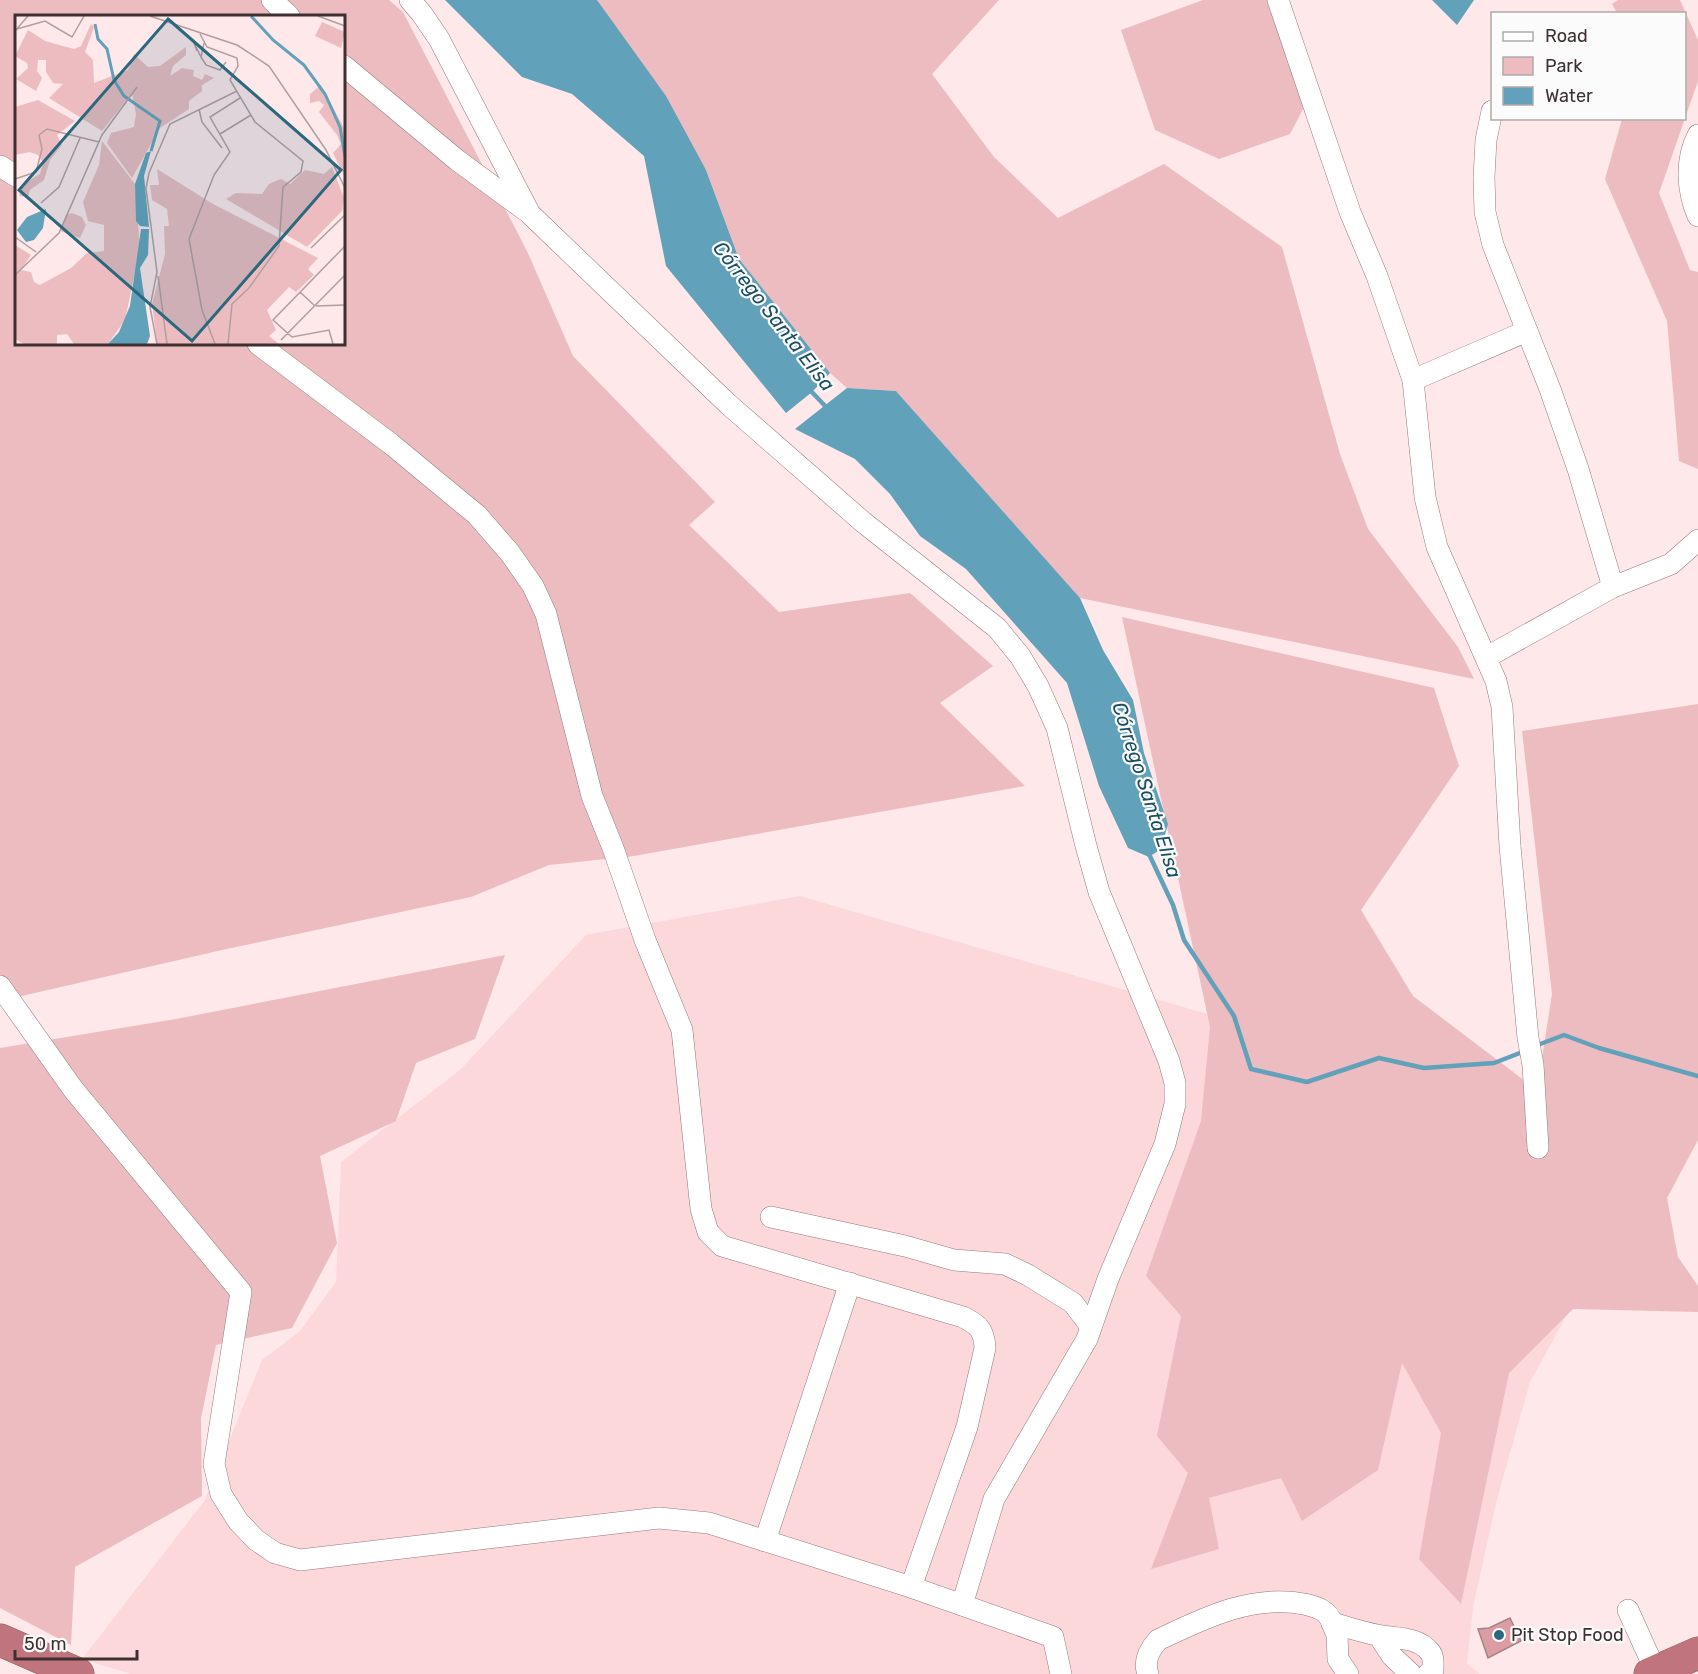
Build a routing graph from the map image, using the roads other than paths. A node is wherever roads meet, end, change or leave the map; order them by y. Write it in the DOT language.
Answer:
graph roads {
  1 [pos="272,0"];
  2 [pos="410,0"];
  3 [pos="1278,0"];
  4 [pos="288,15"];
  5 [pos="345,67"];
  6 [pos="1491,116"];
  7 [pos="1698,135"];
  8 [pos="0,166"];
  9 [pos="15,175"];
  10 [pos="530,214"];
  11 [pos="1698,216"];
  12 [pos="1527,331"];
  13 [pos="259,345"];
  14 [pos="1413,380"];
  15 [pos="1698,540"];
  16 [pos="1613,587"];
  17 [pos="1487,657"];
  18 [pos="0,986"];
  19 [pos="1538,1148"];
  20 [pos="771,1217"];
  21 [pos="850,1283"];
  22 [pos="1091,1327"];
  23 [pos="765,1541"];
  24 [pos="911,1587"];
  25 [pos="962,1605"];
  26 [pos="1628,1610"];
  27 [pos="1332,1623"];
  28 [pos="1380,1636"];
  29 [pos="0,1640"];
  30 [pos="1698,1653"];
  31 [pos="0,1659"];
  32 [pos="1654,1673"];
  33 [pos="37,1674"];
  34 [pos="78,1674"];
  35 [pos="1060,1674"];
  36 [pos="1148,1674"];
  37 [pos="1348,1674"];
  38 [pos="1411,1674"];
  39 [pos="1428,1674"];
  1 -- 4 [label="lane"];
  2 -- 10 [label="lane"];
  3 -- 14 [label="lane"];
  5 -- 10 [label="lane"];
  6 -- 12 [label="lane"];
  7 -- 11 [label="lane"];
  8 -- 9 [label="lane"];
  10 -- 22 [label="lane"];
  12 -- 14 [label="lane"];
  12 -- 16 [label="lane"];
  13 -- 21 [label="lane"];
  14 -- 17 [label="lane"];
  15 -- 16 [label="lane"];
  16 -- 17 [label="lane"];
  17 -- 19 [label="lane"];
  18 -- 23 [label="lane"];
  20 -- 22 [label="lane"];
  21 -- 23 [label="lane"];
  21 -- 24 [label="lane"];
  22 -- 25 [label="lane"];
  23 -- 24 [label="lane"];
  24 -- 25 [label="lane"];
  25 -- 35 [label="lane"];
  26 -- 32 [label="lane"];
  27 -- 28 [label="lane"];
  27 -- 36 [label="lane"];
  27 -- 37 [label="lane"];
  28 -- 38 [label="lane"];
  28 -- 39 [label="lane"];
  29 -- 34 [label="highway"];
  30 -- 32 [label="highway"];
  31 -- 33 [label="highway"];
}
